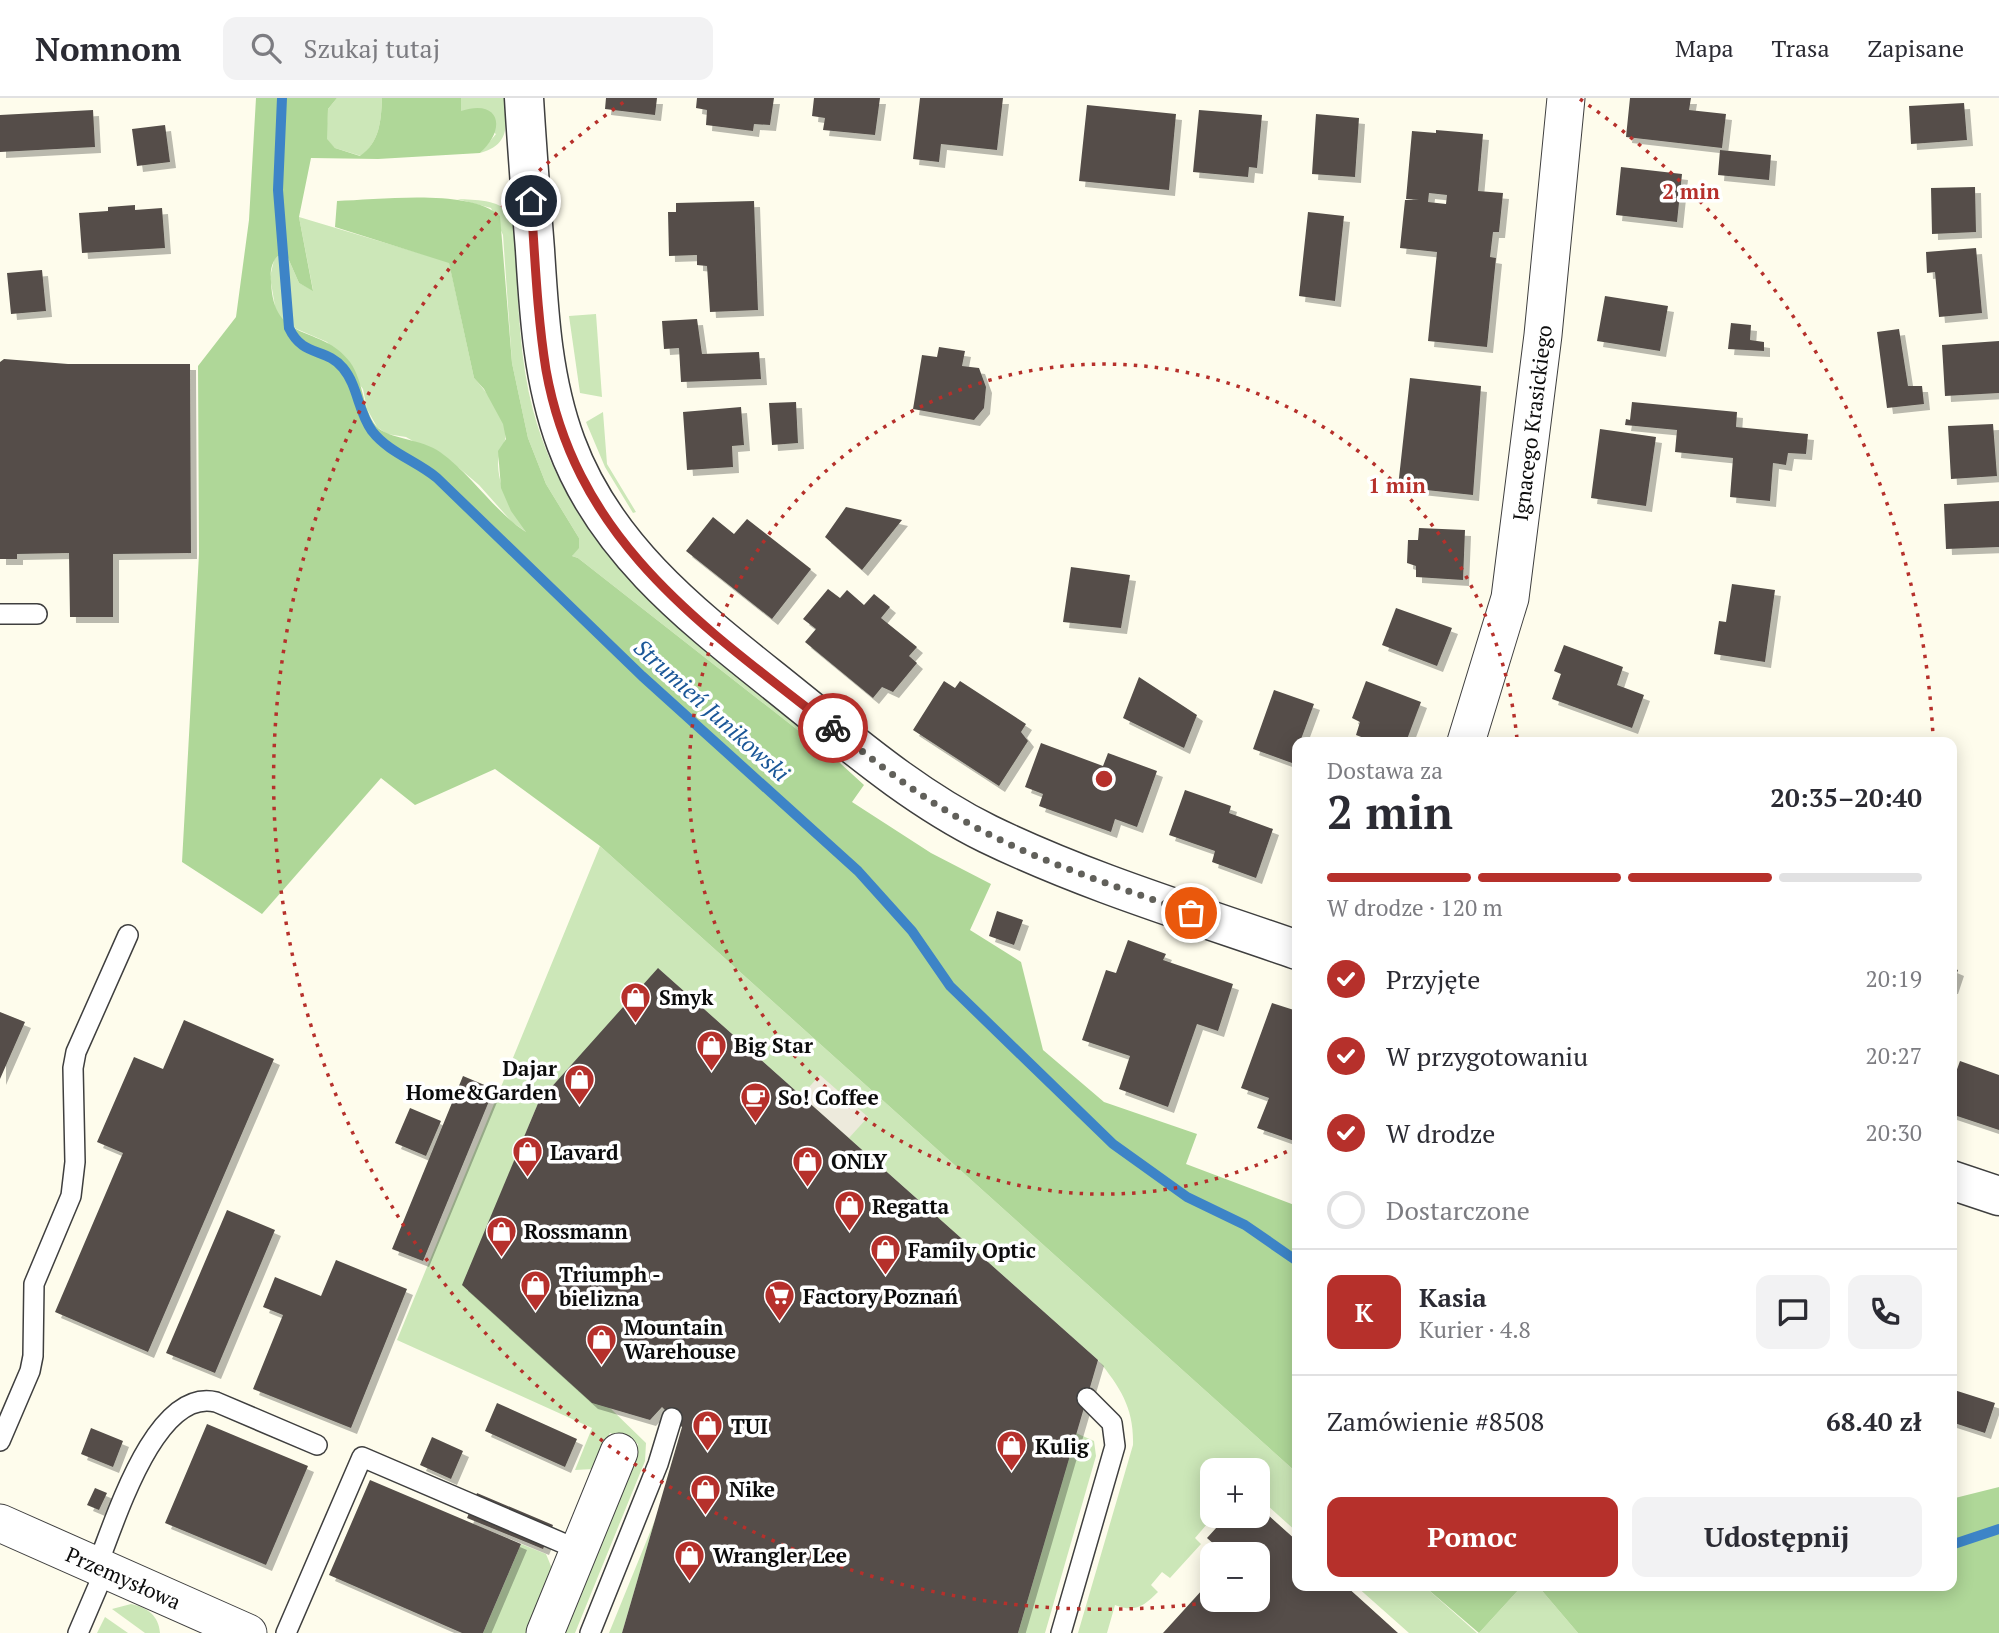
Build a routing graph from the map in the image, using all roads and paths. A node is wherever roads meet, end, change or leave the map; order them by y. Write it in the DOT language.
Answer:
graph roads {
  1 [pos="524,98"];
  2 [pos="1566,98"];
  3 [pos="0,614"];
  4 [pos="37,614"];
  5 [pos="1468,737"];
  6 [pos="128,935"];
  7 [pos="1292,948"];
  8 [pos="1957,1182"];
  9 [pos="1999,1196"];
  10 [pos="1087,1398"];
  11 [pos="672,1418"];
  12 [pos="0,1441"];
  13 [pos="317,1445"];
  14 [pos="619,1452"];
  15 [pos="0,1522"];
  16 [pos="579,1550"];
  17 [pos="101,1568"];
  18 [pos="78,1633"];
  19 [pos="248,1633"];
  20 [pos="286,1633"];
  21 [pos="545,1633"];
  22 [pos="590,1633"];
  23 [pos="1061,1633"];
  1 -- 7 [label="street"];
  2 -- 5 [label="street, Ignacego Krasickiego"];
  3 -- 4 [label="lane"];
  6 -- 12 [label="lane"];
  8 -- 9 [label="street"];
  10 -- 23 [label="lane"];
  11 -- 22 [label="lane"];
  13 -- 17 [label="lane"];
  14 -- 16 [label="street"];
  15 -- 17 [label="street, Przemysłowa"];
  16 -- 20 [label="lane"];
  16 -- 21 [label="street"];
  17 -- 18 [label="lane"];
  17 -- 19 [label="street, Przemysłowa"];
}
